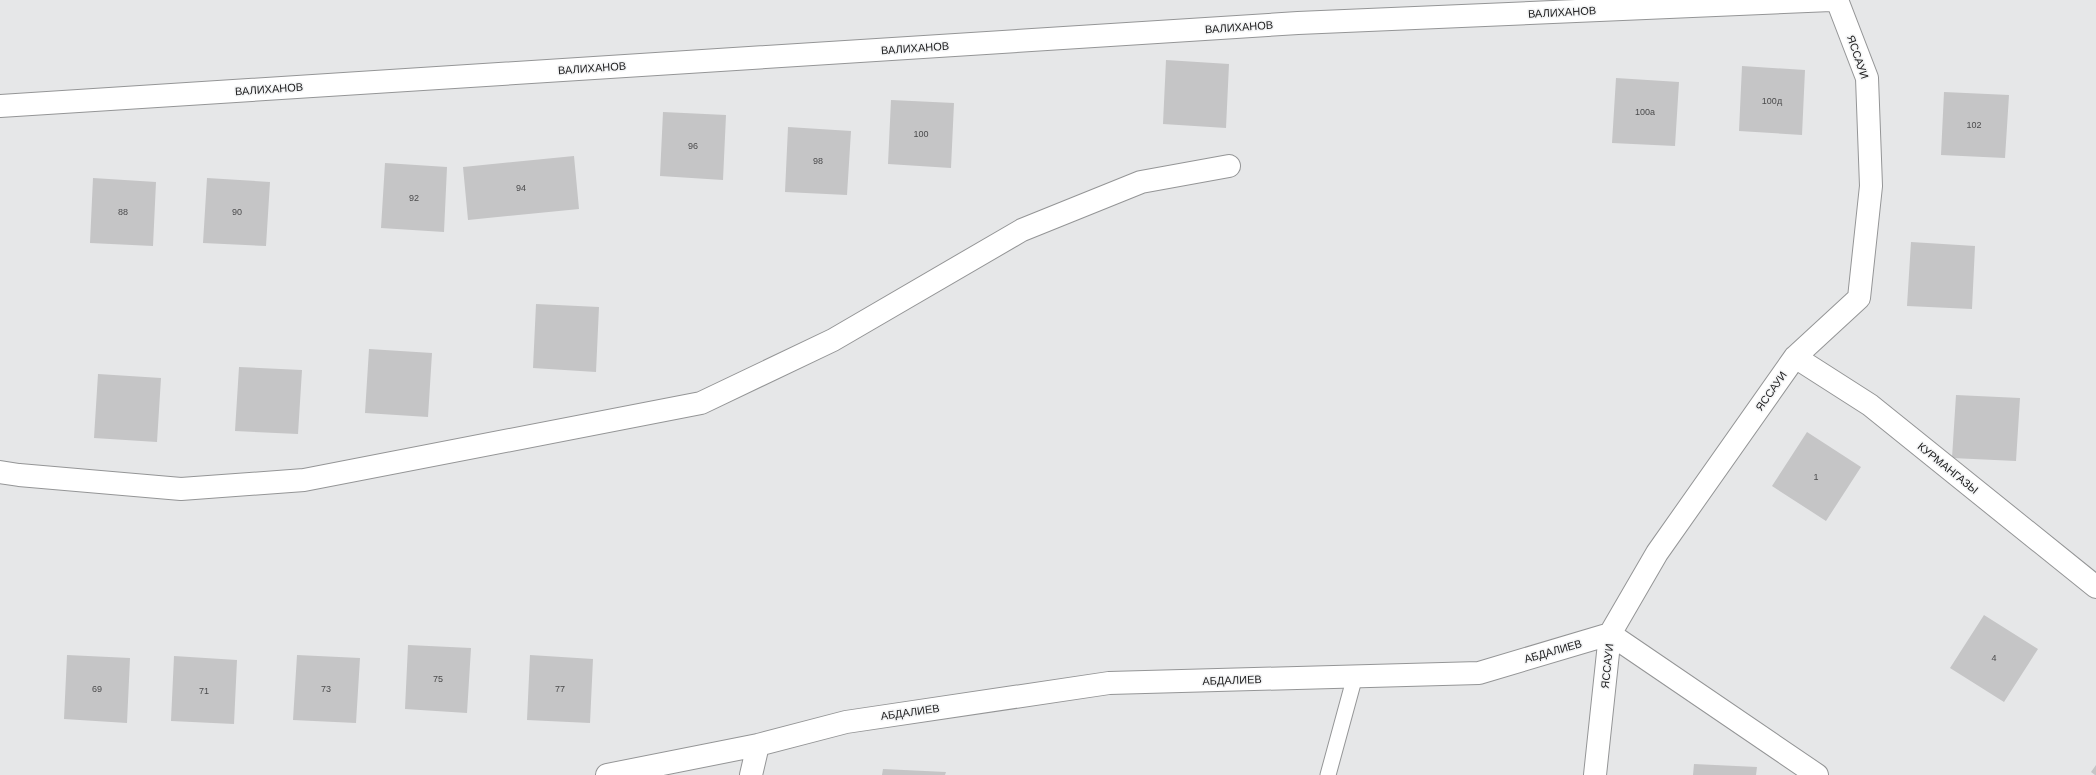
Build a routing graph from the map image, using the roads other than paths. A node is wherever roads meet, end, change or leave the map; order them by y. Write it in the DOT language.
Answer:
graph roads {
  1 [pos="1831,0"];
  2 [pos="1837,0"];
  3 [pos="0,106"];
  4 [pos="1229,166"];
  5 [pos="1795,357"];
  6 [pos="0,472"];
  7 [pos="2096,587"];
  8 [pos="1610,634"];
  9 [pos="1355,676"];
  10 [pos="758,745"];
  11 [pos="697,766"];
  12 [pos="607,775"];
  13 [pos="750,775"];
  14 [pos="1328,775"];
  15 [pos="1595,775"];
  16 [pos="1816,775"];
  1 -- 3 [label="street, ВАЛИХАНОВ"];
  2 -- 5 [label="street, ЯССАУИ"];
  4 -- 6 [label="street"];
  5 -- 7 [label="street, КУРМАНГАЗЫ"];
  5 -- 8 [label="street, ЯССАУИ"];
  8 -- 9 [label="street, АБДАЛИЕВ"];
  8 -- 15 [label="street, ЯССАУИ"];
  8 -- 16 [label="street"];
  9 -- 10 [label="street, АБДАЛИЕВ"];
  9 -- 14 [label="lane"];
  10 -- 11 [label="street, АБДАЛИЕВ"];
  10 -- 13 [label="street"];
  11 -- 12 [label="street, АБДАЛИЕВ"];
}
